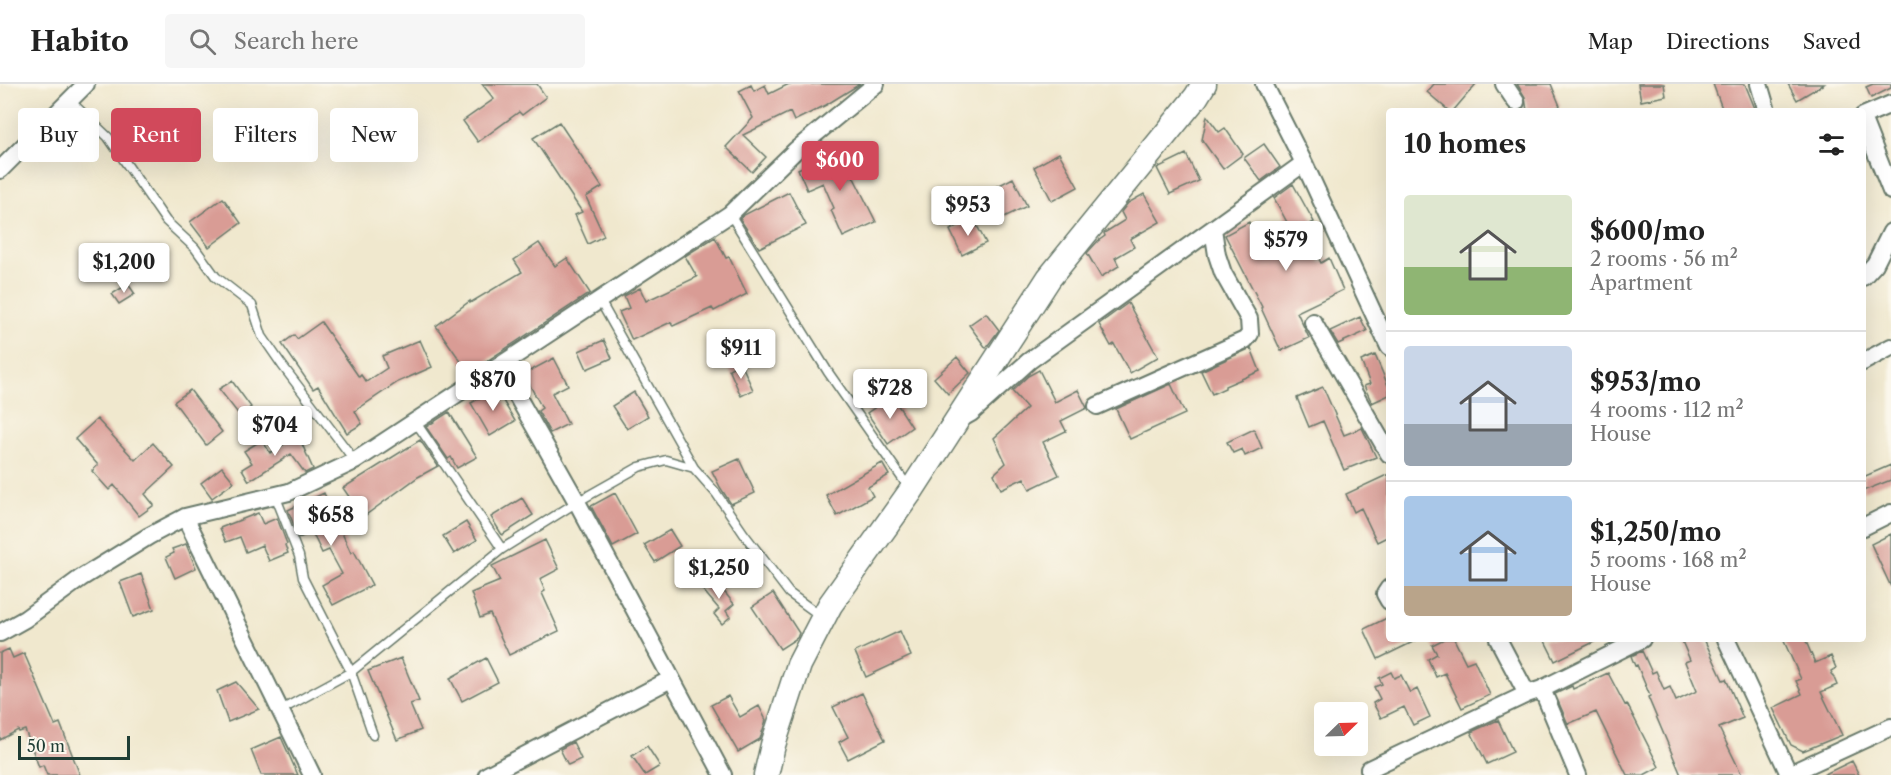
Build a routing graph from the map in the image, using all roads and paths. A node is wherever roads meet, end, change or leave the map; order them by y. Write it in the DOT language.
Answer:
graph roads {
  1 [pos="86,84"];
  2 [pos="876,84"];
  3 [pos="1204,84"];
  4 [pos="1264,84"];
  5 [pos="1504,84"];
  6 [pos="1759,84"];
  7 [pos="69,100"];
  8 [pos="1516,102"];
  9 [pos="1891,104"];
  10 [pos="1766,108"];
  11 [pos="1866,116"];
  12 [pos="1866,126"];
  13 [pos="1305,164"];
  14 [pos="0,170"];
  15 [pos="1891,191"];
  16 [pos="730,214"];
  17 [pos="1213,229"];
  18 [pos="1891,232"];
  19 [pos="1883,261"];
  20 [pos="1866,275"];
  21 [pos="599,299"];
  22 [pos="1313,322"];
  23 [pos="1386,335"];
  24 [pos="1891,347"];
  25 [pos="1866,360"];
  26 [pos="500,366"];
  27 [pos="1096,406"];
  28 [pos="415,421"];
  29 [pos="955,422"];
  30 [pos="1386,449"];
  31 [pos="355,461"];
  32 [pos="694,468"];
  33 [pos="911,491"];
  34 [pos="275,495"];
  35 [pos="577,502"];
  36 [pos="1891,513"];
  37 [pos="185,517"];
  38 [pos="1866,526"];
  39 [pos="502,549"];
  40 [pos="823,618"];
  41 [pos="0,633"];
  42 [pos="1500,642"];
  43 [pos="1727,642"];
  44 [pos="1620,644"];
  45 [pos="351,672"];
  46 [pos="670,679"];
  47 [pos="1535,691"];
  48 [pos="281,710"];
  49 [pos="1891,727"];
  50 [pos="373,735"];
  51 [pos="1369,769"];
  52 [pos="312,775"];
  53 [pos="487,775"];
  54 [pos="723,775"];
  55 [pos="766,775"];
  56 [pos="1578,775"];
  57 [pos="1788,775"];
  1 -- 7 [label="street"];
  2 -- 16 [label="street"];
  3 -- 29 [label="street"];
  4 -- 13 [label="street"];
  5 -- 8 [label="street"];
  6 -- 10 [label="street"];
  7 -- 14 [label="street"];
  7 -- 31 [label="lane"];
  9 -- 11 [label="street"];
  12 -- 15 [label="street"];
  13 -- 17 [label="street"];
  13 -- 23 [label="street"];
  16 -- 21 [label="street"];
  16 -- 33 [label="lane"];
  17 -- 27 [label="street"];
  17 -- 29 [label="street"];
  18 -- 19 [label="street"];
  19 -- 20 [label="street"];
  21 -- 26 [label="street"];
  21 -- 32 [label="lane"];
  22 -- 30 [label="street"];
  24 -- 25 [label="street"];
  26 -- 28 [label="street"];
  26 -- 35 [label="street"];
  28 -- 31 [label="street"];
  28 -- 39 [label="lane"];
  29 -- 33 [label="street"];
  31 -- 34 [label="street"];
  32 -- 35 [label="lane"];
  32 -- 40 [label="lane"];
  33 -- 40 [label="street"];
  34 -- 37 [label="street"];
  34 -- 45 [label="lane"];
  35 -- 39 [label="lane"];
  35 -- 46 [label="street"];
  36 -- 38 [label="street"];
  37 -- 41 [label="street"];
  37 -- 48 [label="street"];
  39 -- 45 [label="lane"];
  40 -- 55 [label="street"];
  42 -- 47 [label="street"];
  43 -- 57 [label="street"];
  44 -- 47 [label="street"];
  45 -- 48 [label="lane"];
  45 -- 50 [label="lane"];
  46 -- 53 [label="street"];
  46 -- 54 [label="street"];
  47 -- 51 [label="street"];
  47 -- 56 [label="street"];
  48 -- 52 [label="street"];
  49 -- 57 [label="street"];
}
